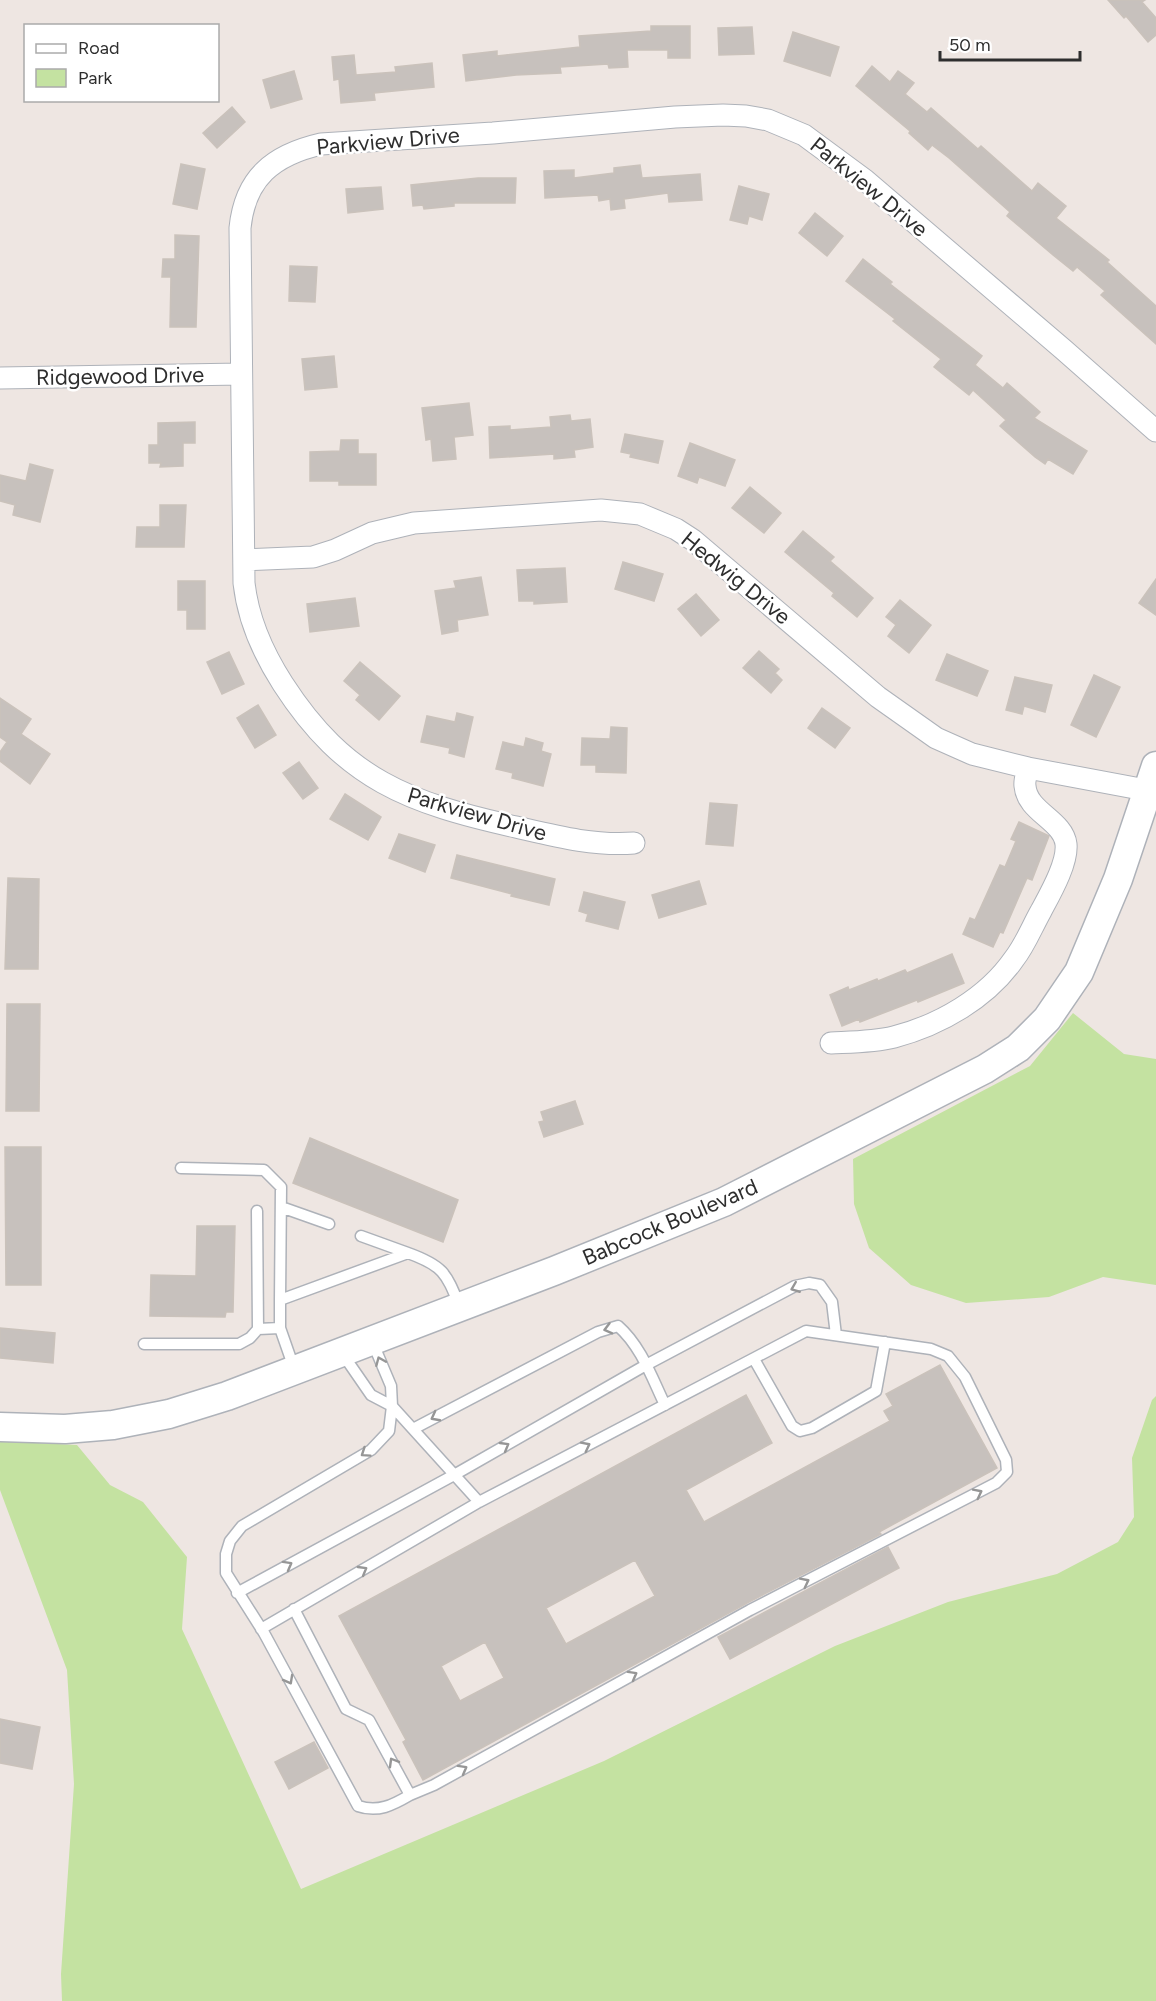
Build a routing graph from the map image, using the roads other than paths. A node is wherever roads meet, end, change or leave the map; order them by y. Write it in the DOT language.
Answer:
graph roads {
  1 [pos="241,374"];
  2 [pos="0,378"];
  3 [pos="1156,431"];
  4 [pos="244,560"];
  5 [pos="1028,768"];
  6 [pos="1153,783"];
  7 [pos="634,843"];
  8 [pos="831,1043"];
  9 [pos="181,1168"];
  10 [pos="280,1207"];
  11 [pos="257,1211"];
  12 [pos="329,1224"];
  13 [pos="361,1236"];
  14 [pos="408,1253"];
  15 [pos="280,1299"];
  16 [pos="460,1308"];
  17 [pos="280,1328"];
  18 [pos="258,1329"];
  19 [pos="836,1335"];
  20 [pos="372,1341"];
  21 [pos="885,1342"];
  22 [pos="144,1344"];
  23 [pos="341,1353"];
  24 [pos="754,1359"];
  25 [pos="646,1365"];
  26 [pos="295,1370"];
  27 [pos="665,1405"];
  28 [pos="392,1406"];
  29 [pos="0,1427"];
  30 [pos="413,1429"];
  31 [pos="454,1475"];
  32 [pos="479,1502"];
  33 [pos="237,1593"];
  34 [pos="294,1609"];
  35 [pos="261,1629"];
  36 [pos="410,1795"];
  1 -- 2 [label="street, Ridgewood Drive"];
  1 -- 3 [label="street, Parkview Drive"];
  1 -- 4 [label="street, Parkview Drive"];
  4 -- 5 [label="street, Hedwig Drive"];
  4 -- 7 [label="street, Parkview Drive"];
  5 -- 6 [label="street, Hedwig Drive"];
  5 -- 8 [label="street"];
  6 -- 16 [label="main road, Babcock Boulevard"];
  9 -- 10 [label="lane"];
  10 -- 12 [label="lane"];
  10 -- 15 [label="lane"];
  11 -- 18 [label="lane"];
  13 -- 14 [label="lane"];
  14 -- 15 [label="lane"];
  14 -- 16 [label="lane"];
  15 -- 17 [label="lane"];
  16 -- 20 [label="main road, Babcock Boulevard"];
  17 -- 18 [label="lane"];
  17 -- 26 [label="lane"];
  18 -- 22 [label="lane"];
  19 -- 21 [label="lane"];
  19 -- 24 [label="lane"];
  19 -- 25 [label="lane, one-way"];
  20 -- 23 [label="main road, Babcock Boulevard"];
  28 -- 20 [label="lane, one-way"];
  21 -- 24 [label="lane"];
  36 -- 21 [label="lane, one-way"];
  23 -- 26 [label="main road, Babcock Boulevard"];
  23 -- 28 [label="lane"];
  24 -- 27 [label="lane"];
  25 -- 27 [label="lane"];
  25 -- 30 [label="lane, one-way"];
  31 -- 25 [label="lane, one-way"];
  26 -- 29 [label="main road, Babcock Boulevard"];
  32 -- 27 [label="lane, one-way"];
  28 -- 30 [label="lane"];
  28 -- 33 [label="lane, one-way"];
  30 -- 31 [label="lane"];
  31 -- 32 [label="lane"];
  33 -- 31 [label="lane, one-way"];
  34 -- 32 [label="lane, one-way"];
  33 -- 35 [label="lane"];
  34 -- 35 [label="lane"];
  36 -- 34 [label="lane, one-way"];
  35 -- 36 [label="lane, one-way"];
}
